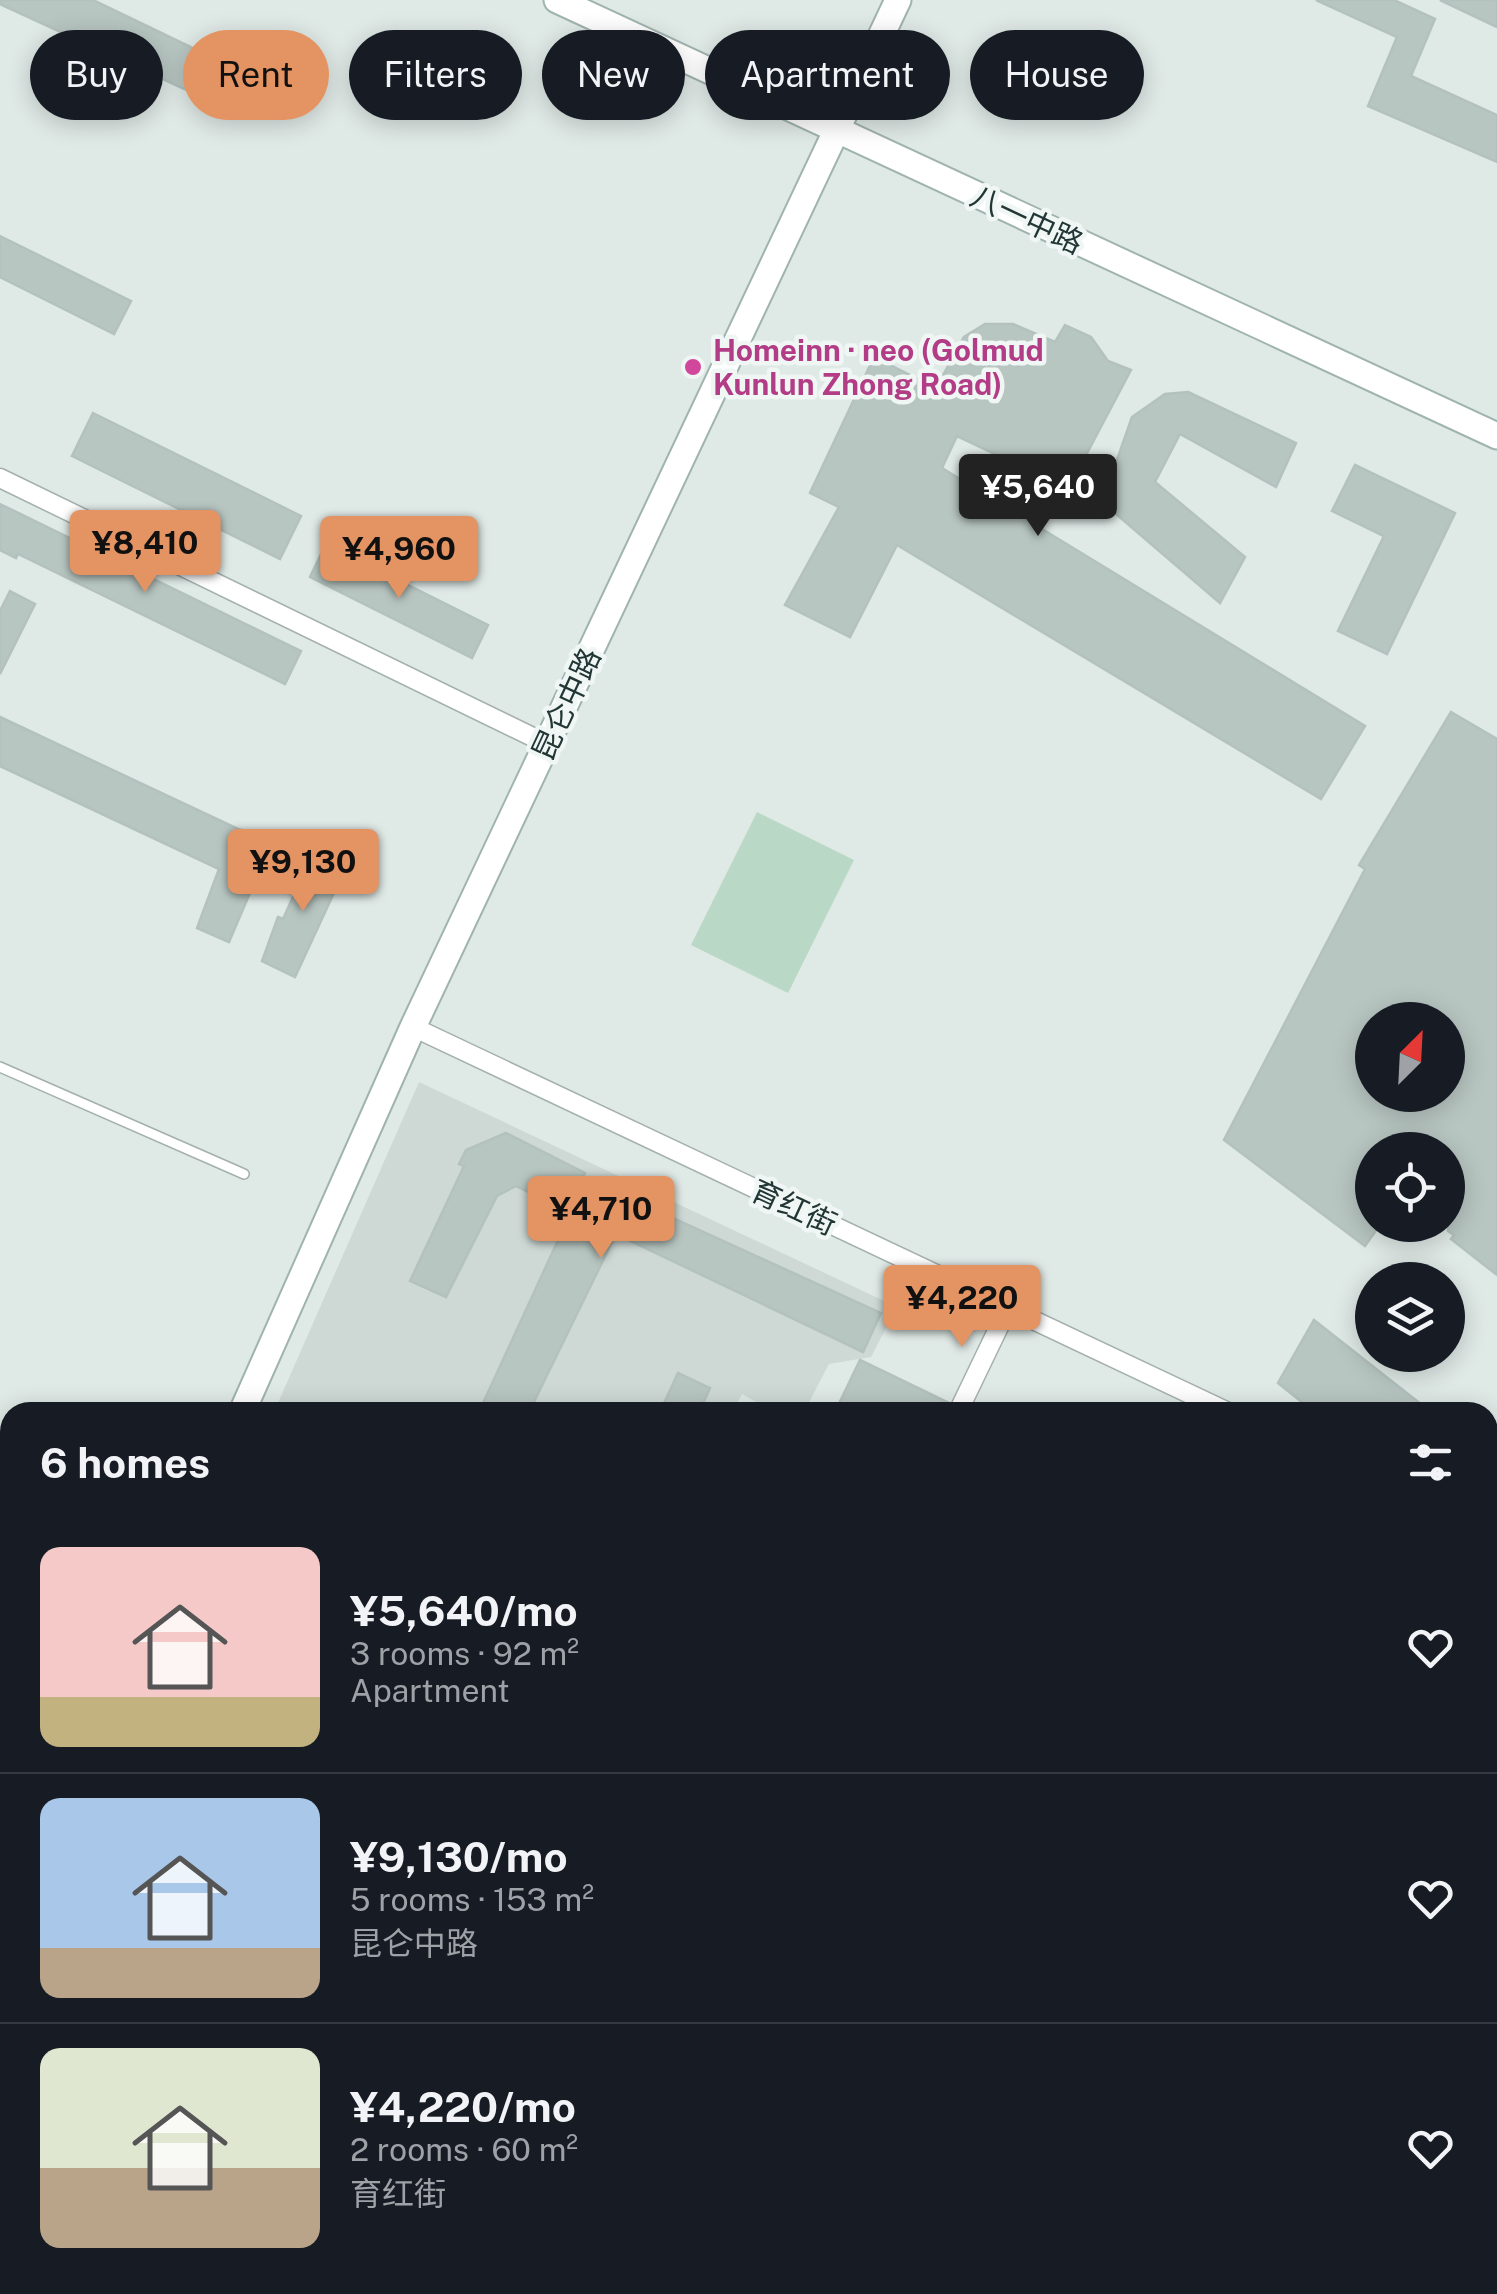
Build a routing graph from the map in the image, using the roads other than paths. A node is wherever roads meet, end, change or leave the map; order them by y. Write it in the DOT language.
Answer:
graph roads {
  1 [pos="556,0"];
  2 [pos="898,0"];
  3 [pos="837,131"];
  4 [pos="1497,436"];
  5 [pos="0,478"];
  6 [pos="547,744"];
  7 [pos="413,1026"];
  8 [pos="0,1066"];
  9 [pos="244,1174"];
  10 [pos="1008,1308"];
  11 [pos="246,1402"];
  12 [pos="963,1402"];
  13 [pos="1207,1402"];
  1 -- 3 [label="main road, 八一中路"];
  2 -- 3 [label="main road, 昆仑中路"];
  3 -- 4 [label="main road, 八一中路"];
  3 -- 6 [label="main road, 昆仑中路"];
  5 -- 6 [label="street"];
  6 -- 7 [label="main road, 昆仑中路"];
  7 -- 10 [label="street, 育红街"];
  7 -- 11 [label="main road, 昆仑中路"];
  8 -- 9 [label="lane"];
  10 -- 12 [label="street"];
  10 -- 13 [label="street, 育红街"];
}
